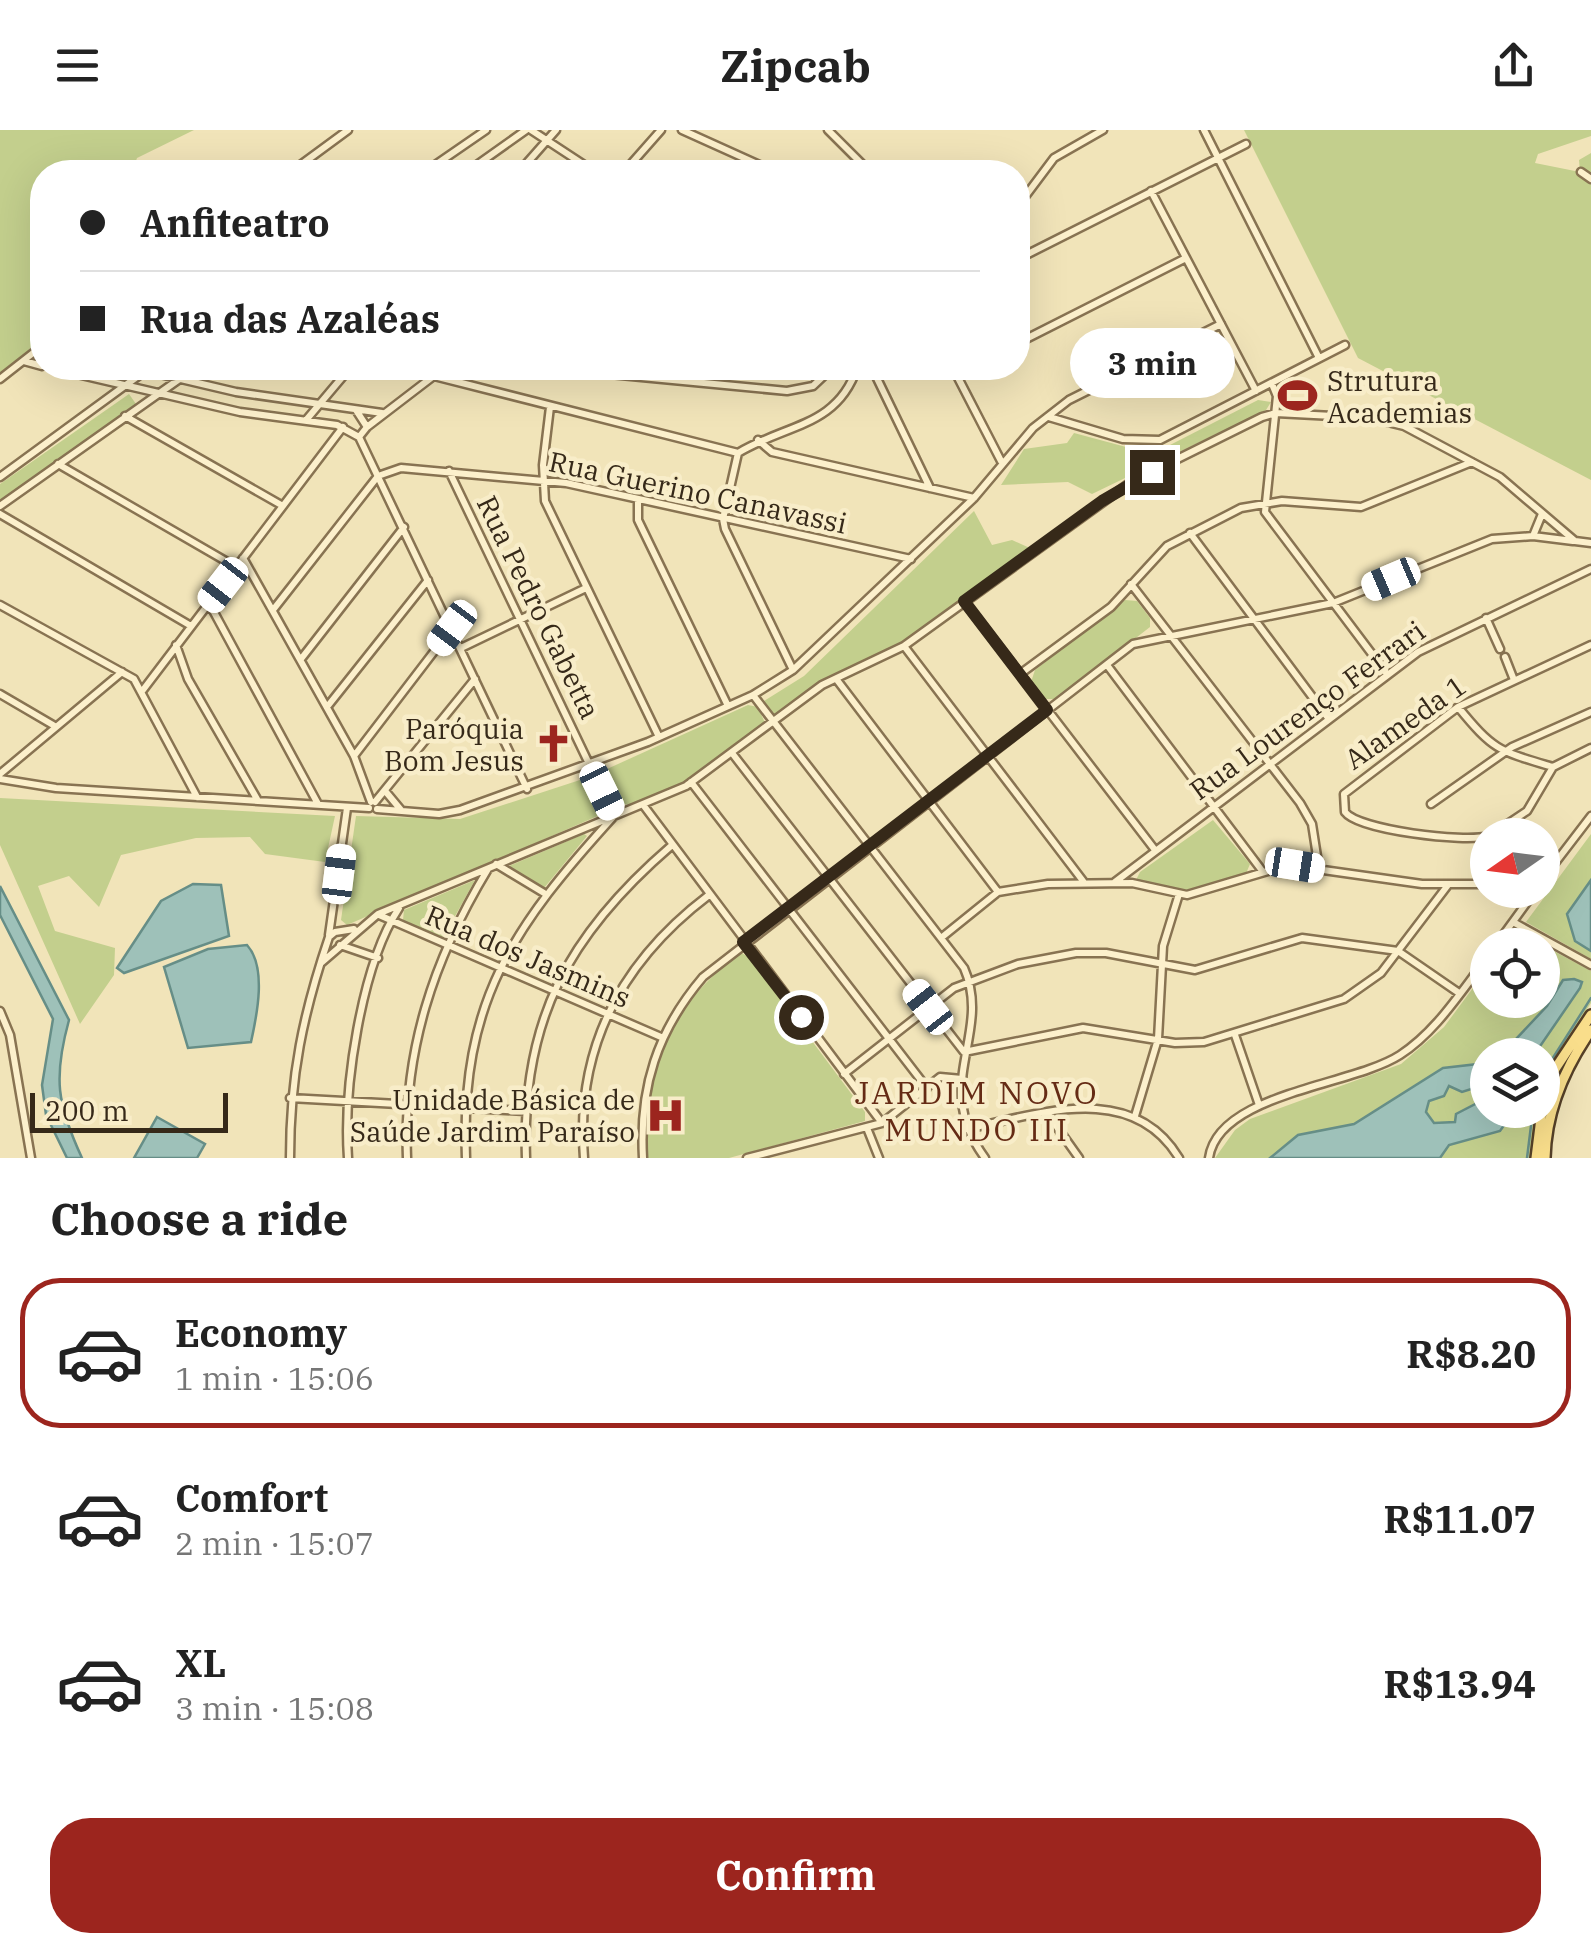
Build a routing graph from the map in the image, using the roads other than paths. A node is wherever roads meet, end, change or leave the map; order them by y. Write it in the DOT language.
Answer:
graph roads {
  1 [pos="348,130"];
  2 [pos="486,130"];
  3 [pos="528,130"];
  4 [pos="556,130"];
  5 [pos="661,130"];
  6 [pos="682,130"];
  7 [pos="828,130"];
  8 [pos="1104,130"];
  9 [pos="1204,130"];
  10 [pos="545,142"];
  11 [pos="1246,144"];
  12 [pos="1218,158"];
  13 [pos="307,160"];
  14 [pos="442,160"];
  15 [pos="484,160"];
  16 [pos="529,160"];
  17 [pos="575,160"];
  18 [pos="635,160"];
  19 [pos="748,160"];
  20 [pos="858,160"];
  21 [pos="1581,172"];
  22 [pos="1591,179"];
  23 [pos="1030,190"];
  24 [pos="1151,191"];
  25 [pos="1030,253"];
  26 [pos="1186,258"];
  27 [pos="1221,324"];
  28 [pos="1030,337"];
  29 [pos="1344,345"];
  30 [pos="30,355"];
  31 [pos="1318,358"];
  32 [pos="22,361"];
  33 [pos="30,363"];
  34 [pos="0,378"];
  35 [pos="104,380"];
  36 [pos="133,380"];
  37 [pos="177,380"];
  38 [pos="185,380"];
  39 [pos="339,380"];
  40 [pos="428,380"];
  41 [pos="452,380"];
  42 [pos="674,380"];
  43 [pos="819,380"];
  44 [pos="854,380"];
  45 [pos="878,380"];
  46 [pos="959,380"];
  47 [pos="1272,384"];
  48 [pos="126,385"];
  49 [pos="332,388"];
  50 [pos="1256,391"];
  51 [pos="157,392"];
  52 [pos="319,402"];
  53 [pos="340,406"];
  54 [pos="550,407"];
  55 [pos="356,410"];
  56 [pos="382,412"];
  57 [pos="1276,414"];
  58 [pos="125,416"];
  59 [pos="1048,416"];
  60 [pos="307,419"];
  61 [pos="343,427"];
  62 [pos="367,427"];
  63 [pos="359,437"];
  64 [pos="758,440"];
  65 [pos="738,452"];
  66 [pos="1457,454"];
  67 [pos="1002,461"];
  68 [pos="1472,462"];
  69 [pos="58,464"];
  70 [pos="1451,471"];
  71 [pos="449,472"];
  72 [pos="0,476"];
  73 [pos="378,476"];
  74 [pos="543,480"];
  75 [pos="930,489"];
  76 [pos="951,494"];
  77 [pos="974,498"];
  78 [pos="638,499"];
  79 [pos="1264,502"];
  80 [pos="283,506"];
  81 [pos="0,510"];
  82 [pos="960,511"];
  83 [pos="1542,514"];
  84 [pos="723,519"];
  85 [pos="404,527"];
  86 [pos="1190,533"];
  87 [pos="1533,536"];
  88 [pos="1575,541"];
  89 [pos="1591,543"];
  90 [pos="890,557"];
  91 [pos="244,558"];
  92 [pos="912,560"];
  93 [pos="236,567"];
  94 [pos="1591,569"];
  95 [pos="895,575"];
  96 [pos="428,580"];
  97 [pos="1131,584"];
  98 [pos="586,588"];
  99 [pos="964,601"];
  100 [pos="209,602"];
  101 [pos="1333,602"];
  102 [pos="0,604"];
  103 [pos="273,610"];
  104 [pos="1486,618"];
  105 [pos="1252,619"];
  106 [pos="521,620"];
  107 [pos="191,626"];
  108 [pos="452,628"];
  109 [pos="1170,634"];
  110 [pos="176,645"];
  111 [pos="904,646"];
  112 [pos="1591,646"];
  113 [pos="461,648"];
  114 [pos="301,660"];
  115 [pos="1107,665"];
  116 [pos="793,670"];
  117 [pos="122,672"];
  118 [pos="1020,674"];
  119 [pos="1387,674"];
  120 [pos="476,679"];
  121 [pos="837,680"];
  122 [pos="1514,680"];
  123 [pos="143,690"];
  124 [pos="0,694"];
  125 [pos="753,695"];
  126 [pos="728,706"];
  127 [pos="1458,707"];
  128 [pos="327,708"];
  129 [pos="1047,710"];
  130 [pos="1591,712"];
  131 [pos="1328,718"];
  132 [pos="774,723"];
  133 [pos="53,725"];
  134 [pos="659,738"];
  135 [pos="1591,748"];
  136 [pos="1502,752"];
  137 [pos="732,753"];
  138 [pos="988,755"];
  139 [pos="354,756"];
  140 [pos="1270,764"];
  141 [pos="590,766"];
  142 [pos="1552,767"];
  143 [pos="0,774"];
  144 [pos="691,782"];
  145 [pos="528,789"];
  146 [pos="386,792"];
  147 [pos="197,797"];
  148 [pos="929,799"];
  149 [pos="258,800"];
  150 [pos="1431,804"];
  151 [pos="319,805"];
  152 [pos="373,805"];
  153 [pos="644,806"];
  154 [pos="1214,806"];
  155 [pos="347,808"];
  156 [pos="402,810"];
  157 [pos="614,816"];
  158 [pos="1591,816"];
  159 [pos="1515,818"];
  160 [pos="1470,838"];
  161 [pos="672,846"];
  162 [pos="870,847"];
  163 [pos="1156,851"];
  164 [pos="1560,856"];
  165 [pos="492,866"];
  166 [pos="1319,869"];
  167 [pos="1263,872"];
  168 [pos="828,878"];
  169 [pos="1082,882"];
  170 [pos="1115,882"];
  171 [pos="1428,884"];
  172 [pos="1448,884"];
  173 [pos="1470,884"];
  174 [pos="998,892"];
  175 [pos="544,894"];
  176 [pos="1179,894"];
  177 [pos="709,896"];
  178 [pos="1433,906"];
  179 [pos="400,907"];
  180 [pos="790,908"];
  181 [pos="1523,908"];
  182 [pos="378,914"];
  183 [pos="391,921"];
  184 [pos="1513,922"];
  185 [pos="1509,928"];
  186 [pos="356,929"];
  187 [pos="332,934"];
  188 [pos="941,938"];
  189 [pos="743,942"];
  190 [pos="446,944"];
  191 [pos="335,947"];
  192 [pos="1398,951"];
  193 [pos="378,958"];
  194 [pos="321,963"];
  195 [pos="498,965"];
  196 [pos="1591,965"];
  197 [pos="1162,966"];
  198 [pos="1470,979"];
  199 [pos="970,981"];
  200 [pos="554,990"];
  201 [pos="1459,993"];
  202 [pos="928,1007"];
  203 [pos="0,1010"];
  204 [pos="607,1015"];
  205 [pos="1591,1015"];
  206 [pos="1591,1030"];
  207 [pos="1235,1035"];
  208 [pos="662,1037"];
  209 [pos="889,1038"];
  210 [pos="1158,1039"];
  211 [pos="1576,1042"];
  212 [pos="964,1052"];
  213 [pos="1591,1054"];
  214 [pos="1560,1063"];
  215 [pos="844,1074"];
  216 [pos="962,1079"];
  217 [pos="927,1088"];
  218 [pos="290,1098"];
  219 [pos="348,1101"];
  220 [pos="408,1105"];
  221 [pos="1260,1105"];
  222 [pos="466,1109"];
  223 [pos="525,1111"];
  224 [pos="1047,1112"];
  225 [pos="1134,1116"];
  226 [pos="882,1123"];
  227 [pos="868,1128"];
  228 [pos="1540,1128"];
  229 [pos="966,1129"];
  230 [pos="761,1156"];
  231 [pos="982,1157"];
  232 [pos="31,1158"];
  233 [pos="290,1158"];
  234 [pos="348,1158"];
  235 [pos="407,1158"];
  236 [pos="466,1158"];
  237 [pos="526,1158"];
  238 [pos="584,1158"];
  239 [pos="643,1158"];
  240 [pos="747,1158"];
  241 [pos="879,1158"];
  242 [pos="1079,1158"];
  243 [pos="1179,1158"];
  244 [pos="1209,1158"];
  245 [pos="1536,1158"];
  246 [pos="1544,1158"];
  1 -- 13 [label="street"];
  2 -- 14 [label="street"];
  3 -- 10 [label="street"];
  3 -- 15 [label="street"];
  4 -- 10 [label="street"];
  5 -- 18 [label="street"];
  6 -- 19 [label="street"];
  7 -- 20 [label="street"];
  8 -- 23 [label="street"];
  9 -- 12 [label="street"];
  10 -- 16 [label="street"];
  10 -- 17 [label="street"];
  11 -- 12 [label="street"];
  12 -- 24 [label="street"];
  12 -- 31 [label="street"];
  21 -- 22 [label="street"];
  24 -- 25 [label="street"];
  24 -- 26 [label="street"];
  26 -- 27 [label="street"];
  26 -- 28 [label="street"];
  27 -- 50 [label="street"];
  27 -- 59 [label="street"];
  29 -- 31 [label="street"];
  30 -- 32 [label="street"];
  31 -- 47 [label="street"];
  32 -- 33 [label="street"];
  32 -- 34 [label="street"];
  35 -- 48 [label="street"];
  36 -- 48 [label="street"];
  37 -- 51 [label="street"];
  38 -- 52 [label="street"];
  39 -- 49 [label="street"];
  40 -- 56 [label="street"];
  41 -- 54 [label="street"];
  42 -- 43 [label="street"];
  44 -- 64 [label="street"];
  45 -- 75 [label="street"];
  46 -- 67 [label="street"];
  47 -- 50 [label="street"];
  47 -- 57 [label="street"];
  48 -- 51 [label="street"];
  48 -- 72 [label="street"];
  49 -- 52 [label="street"];
  49 -- 53 [label="street"];
  50 -- 59 [label="street"];
  51 -- 58 [label="street"];
  51 -- 60 [label="street"];
  52 -- 53 [label="street"];
  52 -- 60 [label="street"];
  53 -- 55 [label="street"];
  54 -- 65 [label="street"];
  54 -- 74 [label="street"];
  55 -- 56 [label="street"];
  55 -- 62 [label="street"];
  56 -- 62 [label="street"];
  57 -- 66 [label="street"];
  57 -- 79 [label="street"];
  57 -- 99 [label="street"];
  58 -- 69 [label="street"];
  58 -- 80 [label="street"];
  59 -- 67 [label="street"];
  60 -- 61 [label="street"];
  61 -- 63 [label="street"];
  61 -- 80 [label="street"];
  62 -- 63 [label="street"];
  63 -- 73 [label="street"];
  64 -- 65 [label="street"];
  64 -- 75 [label="street"];
  65 -- 84 [label="street"];
  66 -- 68 [label="street"];
  66 -- 70 [label="street"];
  67 -- 77 [label="street"];
  68 -- 70 [label="street"];
  68 -- 83 [label="street"];
  69 -- 81 [label="street"];
  69 -- 93 [label="street"];
  70 -- 79 [label="street"];
  71 -- 73 [label="street, Rua Guerino Canavassi"];
  71 -- 74 [label="street, Rua Guerino Canavassi"];
  71 -- 106 [label="street, Rua Pedro Gabetta"];
  73 -- 85 [label="street"];
  73 -- 103 [label="street"];
  74 -- 78 [label="street, Rua Guerino Canavassi"];
  74 -- 98 [label="street"];
  75 -- 76 [label="street"];
  76 -- 77 [label="street"];
  76 -- 82 [label="street"];
  77 -- 82 [label="street"];
  78 -- 84 [label="street, Rua Guerino Canavassi"];
  78 -- 126 [label="street"];
  79 -- 86 [label="street"];
  79 -- 101 [label="street"];
  80 -- 91 [label="street"];
  81 -- 107 [label="street"];
  82 -- 92 [label="street"];
  83 -- 87 [label="street"];
  83 -- 88 [label="street"];
  84 -- 90 [label="street, Rua Guerino Canavassi"];
  84 -- 116 [label="street"];
  85 -- 96 [label="street"];
  85 -- 114 [label="street"];
  86 -- 97 [label="street"];
  86 -- 105 [label="street"];
  87 -- 88 [label="street"];
  87 -- 101 [label="street"];
  88 -- 89 [label="street"];
  90 -- 92 [label="street, Rua Guerino Canavassi"];
  90 -- 95 [label="street"];
  91 -- 93 [label="street"];
  91 -- 103 [label="street"];
  92 -- 95 [label="street"];
  93 -- 100 [label="street"];
  94 -- 104 [label="street, Rua Lourenço Ferrari"];
  95 -- 116 [label="street"];
  96 -- 108 [label="street"];
  96 -- 128 [label="street"];
  97 -- 109 [label="street"];
  97 -- 118 [label="street"];
  98 -- 106 [label="street"];
  98 -- 134 [label="street"];
  99 -- 111 [label="street"];
  99 -- 118 [label="street"];
  100 -- 107 [label="street"];
  100 -- 151 [label="street"];
  101 -- 105 [label="street"];
  101 -- 119 [label="street"];
  102 -- 117 [label="street"];
  103 -- 114 [label="street"];
  104 -- 119 [label="street, Rua Lourenço Ferrari"];
  104 -- 122 [label="street"];
  105 -- 109 [label="street"];
  105 -- 131 [label="street"];
  106 -- 113 [label="street"];
  106 -- 141 [label="street, Rua Pedro Gabetta"];
  107 -- 110 [label="street"];
  108 -- 113 [label="street"];
  108 -- 139 [label="street"];
  109 -- 115 [label="street"];
  109 -- 140 [label="street"];
  110 -- 123 [label="street"];
  110 -- 149 [label="street"];
  111 -- 121 [label="street"];
  111 -- 138 [label="street"];
  112 -- 122 [label="street, Alameda 1"];
  113 -- 120 [label="street"];
  114 -- 128 [label="street"];
  115 -- 129 [label="street"];
  115 -- 154 [label="street"];
  116 -- 125 [label="street"];
  117 -- 123 [label="street"];
  117 -- 133 [label="street"];
  118 -- 129 [label="street"];
  119 -- 131 [label="street, Rua Lourenço Ferrari"];
  120 -- 145 [label="street"];
  120 -- 146 [label="street"];
  121 -- 132 [label="street"];
  121 -- 148 [label="street"];
  122 -- 127 [label="street, Alameda 1"];
  123 -- 147 [label="street"];
  124 -- 133 [label="street"];
  125 -- 126 [label="street"];
  125 -- 132 [label="street"];
  126 -- 134 [label="street"];
  127 -- 136 [label="street"];
  127 -- 160 [label="street, Alameda 1"];
  128 -- 139 [label="street"];
  129 -- 138 [label="street"];
  129 -- 163 [label="street"];
  130 -- 136 [label="street"];
  131 -- 140 [label="street, Rua Lourenço Ferrari"];
  132 -- 137 [label="street"];
  132 -- 162 [label="street"];
  133 -- 143 [label="street"];
  134 -- 141 [label="street"];
  135 -- 142 [label="street"];
  136 -- 142 [label="street"];
  136 -- 150 [label="street"];
  137 -- 144 [label="street"];
  137 -- 168 [label="street"];
  138 -- 148 [label="street"];
  138 -- 169 [label="street"];
  139 -- 152 [label="street"];
  140 -- 154 [label="street, Rua Lourenço Ferrari"];
  140 -- 166 [label="street"];
  141 -- 145 [label="street"];
  141 -- 157 [label="street, Rua Pedro Gabetta"];
  142 -- 159 [label="street, Alameda 1"];
  143 -- 147 [label="street"];
  144 -- 153 [label="street"];
  144 -- 180 [label="street"];
  145 -- 156 [label="street"];
  146 -- 152 [label="street"];
  146 -- 156 [label="street"];
  147 -- 149 [label="street"];
  148 -- 162 [label="street"];
  148 -- 174 [label="street"];
  149 -- 151 [label="street"];
  151 -- 155 [label="street"];
  152 -- 155 [label="street"];
  152 -- 156 [label="street"];
  153 -- 157 [label="street"];
  153 -- 161 [label="street"];
  154 -- 163 [label="street, Rua Lourenço Ferrari"];
  154 -- 167 [label="street"];
  155 -- 187 [label="street"];
  157 -- 165 [label="street"];
  157 -- 175 [label="street"];
  158 -- 164 [label="street"];
  161 -- 177 [label="street"];
  161 -- 200 [label="street"];
  162 -- 168 [label="street"];
  162 -- 188 [label="street"];
  163 -- 170 [label="street, Rua Lourenço Ferrari"];
  165 -- 175 [label="street"];
  165 -- 179 [label="street"];
  165 -- 190 [label="street"];
  166 -- 167 [label="street"];
  166 -- 171 [label="street"];
  167 -- 176 [label="street"];
  168 -- 180 [label="street"];
  168 -- 202 [label="street"];
  169 -- 170 [label="street"];
  169 -- 174 [label="street"];
  170 -- 176 [label="street"];
  171 -- 172 [label="street"];
  171 -- 178 [label="street"];
  172 -- 173 [label="street"];
  172 -- 178 [label="street"];
  174 -- 188 [label="street"];
  175 -- 195 [label="street"];
  176 -- 197 [label="street"];
  177 -- 189 [label="street"];
  177 -- 204 [label="street"];
  178 -- 192 [label="street"];
  179 -- 182 [label="street"];
  179 -- 183 [label="street"];
  180 -- 189 [label="street"];
  180 -- 209 [label="street"];
  181 -- 184 [label="street"];
  182 -- 183 [label="street, Rua dos Jasmins"];
  182 -- 186 [label="street"];
  183 -- 190 [label="street, Rua dos Jasmins"];
  183 -- 193 [label="street"];
  184 -- 185 [label="street"];
  184 -- 196 [label="street"];
  186 -- 187 [label="street"];
  186 -- 191 [label="street"];
  187 -- 191 [label="street"];
  187 -- 194 [label="street"];
  188 -- 199 [label="street"];
  189 -- 208 [label="street"];
  189 -- 215 [label="street"];
  190 -- 195 [label="street, Rua dos Jasmins"];
  190 -- 220 [label="street"];
  191 -- 193 [label="street"];
  191 -- 194 [label="street"];
  192 -- 197 [label="street"];
  192 -- 201 [label="street"];
  192 -- 207 [label="street"];
  193 -- 219 [label="street"];
  194 -- 218 [label="street"];
  195 -- 200 [label="street, Rua dos Jasmins"];
  195 -- 222 [label="street"];
  197 -- 199 [label="street"];
  197 -- 210 [label="street"];
  198 -- 201 [label="street"];
  199 -- 202 [label="street"];
  199 -- 212 [label="street"];
  200 -- 204 [label="street, Rua dos Jasmins"];
  200 -- 223 [label="street"];
  201 -- 221 [label="street"];
  202 -- 209 [label="street"];
  202 -- 212 [label="street"];
  203 -- 232 [label="street"];
  204 -- 208 [label="street, Rua dos Jasmins"];
  204 -- 238 [label="street"];
  205 -- 211 [label="main road"];
  206 -- 211 [label="main road"];
  207 -- 210 [label="street"];
  207 -- 221 [label="street"];
  208 -- 239 [label="street"];
  209 -- 215 [label="street"];
  209 -- 217 [label="street"];
  210 -- 212 [label="street"];
  210 -- 225 [label="street"];
  211 -- 213 [label="street"];
  211 -- 214 [label="main road"];
  211 -- 246 [label="main road"];
  212 -- 216 [label="street"];
  215 -- 226 [label="street"];
  216 -- 217 [label="street"];
  216 -- 229 [label="street"];
  217 -- 226 [label="street"];
  218 -- 219 [label="street"];
  218 -- 233 [label="street"];
  219 -- 220 [label="street"];
  219 -- 234 [label="street"];
  220 -- 222 [label="street"];
  220 -- 235 [label="street"];
  221 -- 244 [label="street"];
  222 -- 223 [label="street"];
  222 -- 236 [label="street"];
  223 -- 237 [label="street"];
  224 -- 225 [label="street"];
  224 -- 229 [label="street"];
  224 -- 242 [label="street"];
  225 -- 243 [label="street"];
  226 -- 227 [label="street"];
  227 -- 230 [label="street"];
  227 -- 241 [label="street"];
  228 -- 245 [label="main road"];
  229 -- 231 [label="street"];
  230 -- 240 [label="street"];
}
